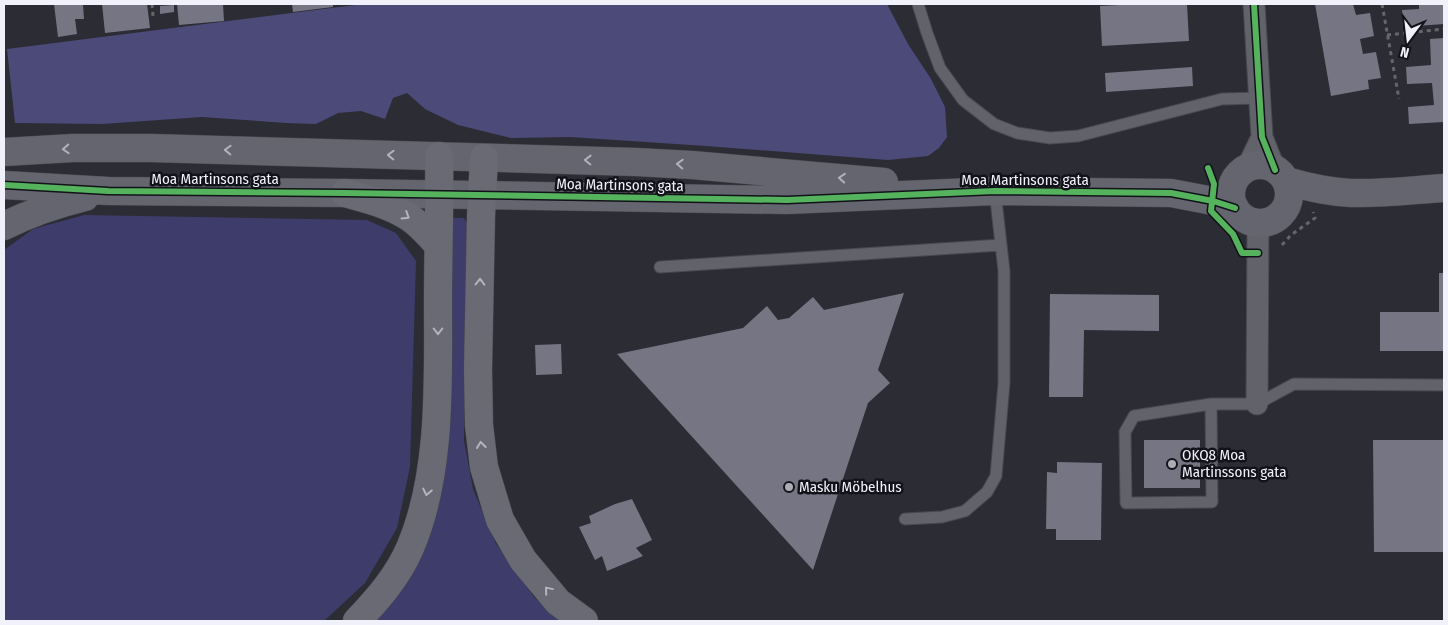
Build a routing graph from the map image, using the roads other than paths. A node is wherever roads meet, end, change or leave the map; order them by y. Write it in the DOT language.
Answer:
graph roads {
  1 [pos="918,4"];
  2 [pos="1254,4"];
  3 [pos="1259,98"];
  4 [pos="1262,137"];
  5 [pos="4,152"];
  6 [pos="440,156"];
  7 [pos="484,158"];
  8 [pos="1241,174"];
  9 [pos="1280,175"];
  10 [pos="4,185"];
  11 [pos="1444,188"];
  12 [pos="108,191"];
  13 [pos="995,191"];
  14 [pos="344,193"];
  15 [pos="1171,193"];
  16 [pos="1351,193"];
  17 [pos="440,194"];
  18 [pos="482,195"];
  19 [pos="1235,208"];
  20 [pos="1269,220"];
  21 [pos="4,226"];
  22 [pos="438,245"];
  23 [pos="1000,245"];
  24 [pos="660,266"];
  25 [pos="1444,385"];
  26 [pos="1211,404"];
  27 [pos="1256,404"];
  28 [pos="905,520"];
  29 [pos="358,621"];
  30 [pos="584,621"];
  1 -- 3 [label="lane"];
  2 -- 3 [label="street"];
  3 -- 4 [label="street"];
  4 -- 8 [label="street"];
  4 -- 9 [label="street"];
  6 -- 5 [label="street, Moa Martinsons gata, one-way"];
  6 -- 7 [label="street, Moa Martinsons gata"];
  6 -- 17 [label="highway"];
  13 -- 7 [label="street, Moa Martinsons gata, one-way"];
  7 -- 18 [label="highway"];
  8 -- 9 [label="street"];
  8 -- 15 [label="street, Moa Martinsons gata"];
  8 -- 19 [label="street"];
  9 -- 16 [label="street"];
  9 -- 20 [label="street"];
  10 -- 12 [label="street, Moa Martinsons gata"];
  11 -- 16 [label="street"];
  12 -- 14 [label="street, Moa Martinsons gata"];
  12 -- 21 [label="street"];
  13 -- 15 [label="street, Moa Martinsons gata"];
  13 -- 18 [label="street, Moa Martinsons gata"];
  13 -- 23 [label="lane"];
  14 -- 17 [label="street, Moa Martinsons gata"];
  14 -- 22 [label="highway, one-way"];
  15 -- 19 [label="street, Moa Martinsons gata"];
  16 -- 20 [label="street"];
  17 -- 18 [label="street, Moa Martinsons gata"];
  17 -- 22 [label="highway"];
  30 -- 18 [label="highway, one-way"];
  19 -- 20 [label="street"];
  20 -- 27 [label="street"];
  22 -- 29 [label="highway, one-way"];
  23 -- 24 [label="lane"];
  23 -- 28 [label="lane"];
  25 -- 27 [label="lane"];
  26 -- 26 [label="lane"];
  26 -- 27 [label="lane"];
}
